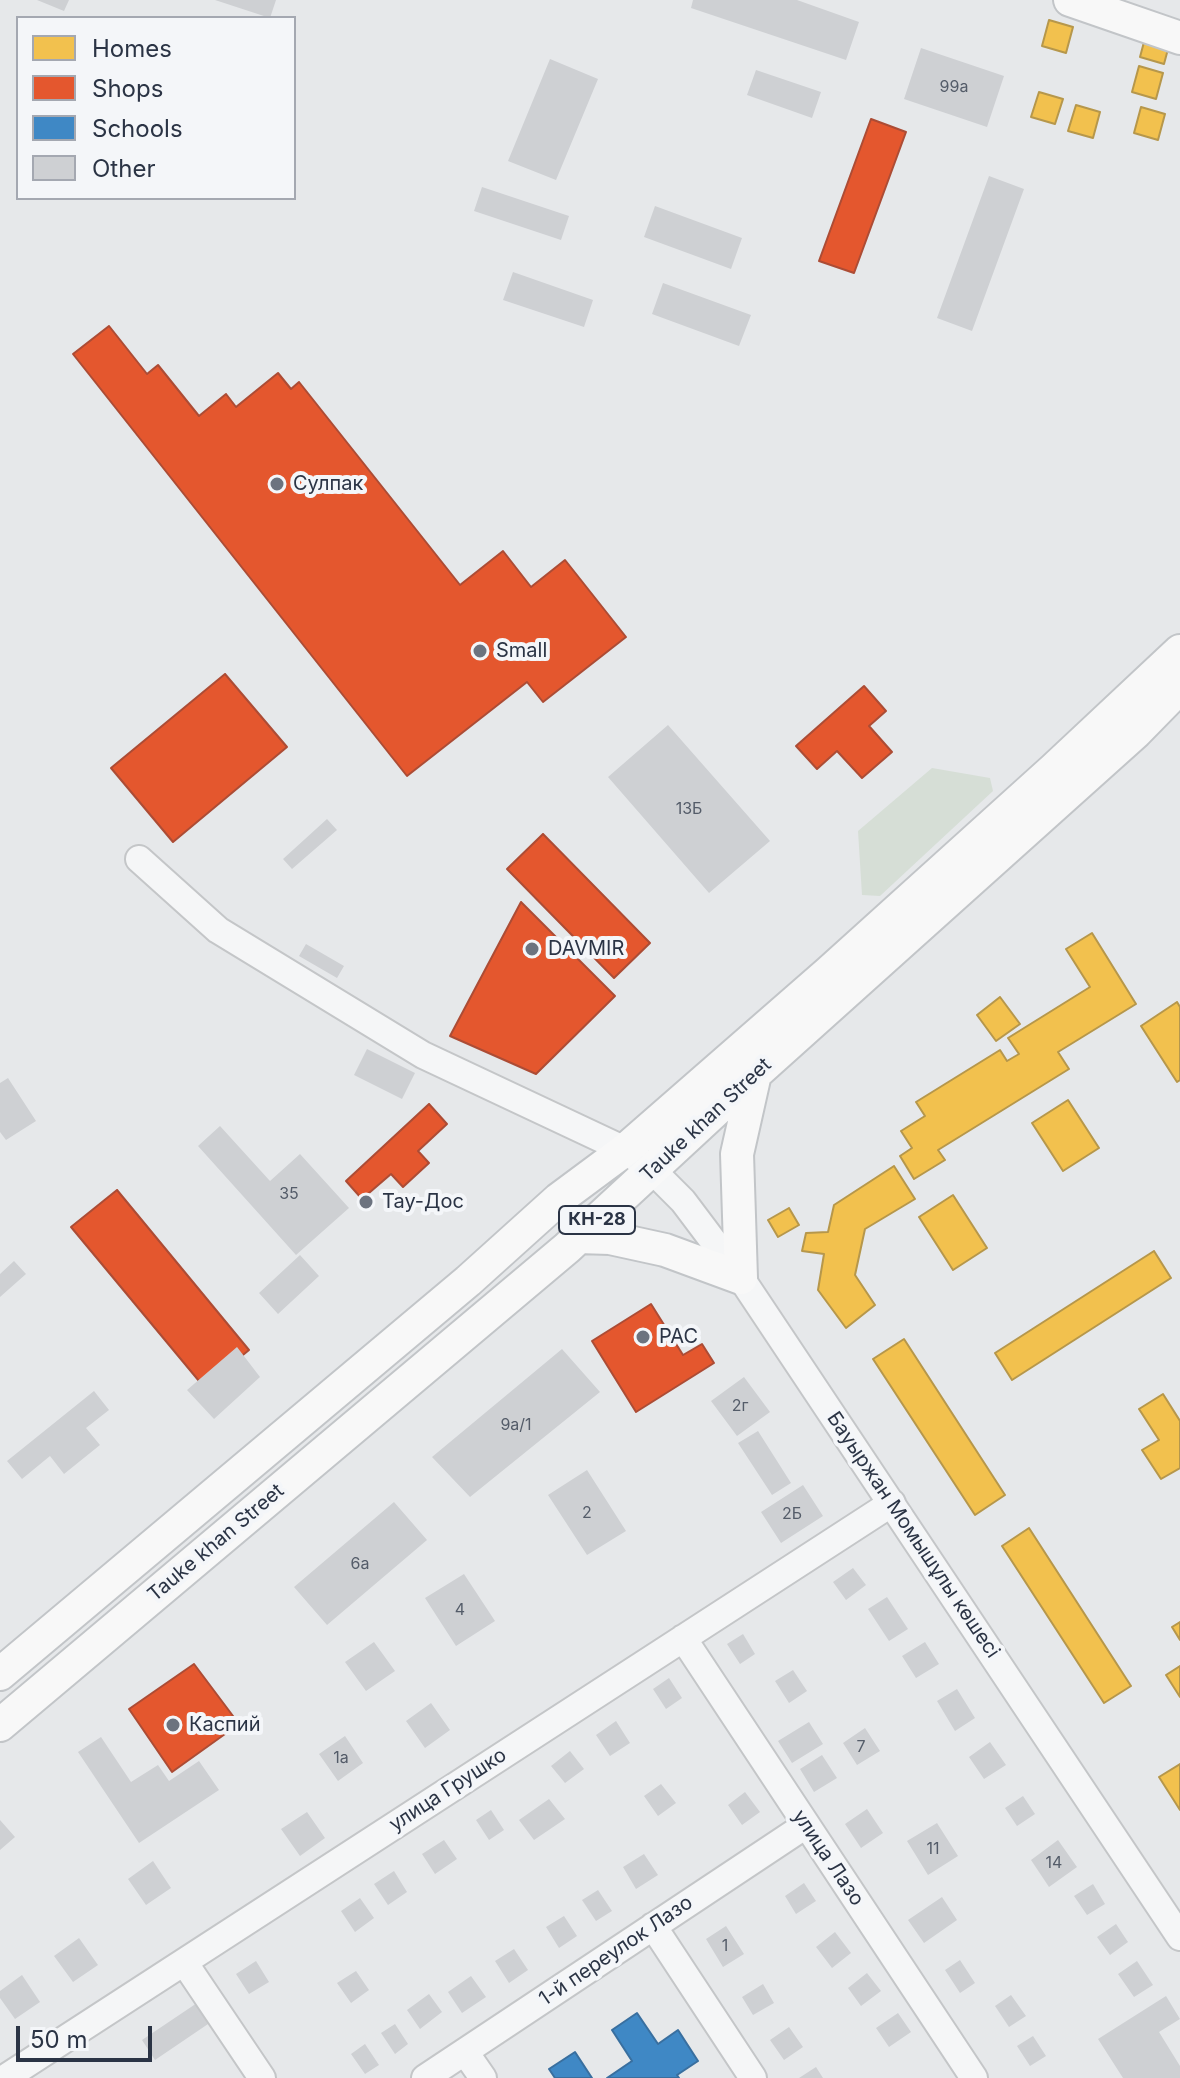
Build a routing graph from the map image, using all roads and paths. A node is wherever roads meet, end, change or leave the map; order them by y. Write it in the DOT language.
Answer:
graph roads {
  1 [pos="1070,0"];
  2 [pos="1180,38"];
  3 [pos="1180,627"];
  4 [pos="1180,651"];
  5 [pos="1180,687"];
  6 [pos="1124,703"];
  7 [pos="139,859"];
  8 [pos="755,1074"];
  9 [pos="625,1150"];
  10 [pos="652,1170"];
  11 [pos="578,1237"];
  12 [pos="741,1278"];
  13 [pos="892,1503"];
  14 [pos="683,1638"];
  15 [pos="0,1674"];
  16 [pos="0,1725"];
  17 [pos="806,1825"];
  18 [pos="653,1926"];
  19 [pos="1180,1937"];
  20 [pos="184,1962"];
  21 [pos="465,2052"];
  22 [pos="5,2078"];
  23 [pos="262,2078"];
  24 [pos="425,2078"];
  25 [pos="483,2078"];
  26 [pos="753,2078"];
  27 [pos="974,2078"];
  1 -- 2 [label="main road"];
  3 -- 6 [label="main road"];
  4 -- 6 [label="main road, Tauke khan Street / КН-28"];
  5 -- 8 [label="main road, Tauke khan Street / КН-28"];
  6 -- 9 [label="main road, Tauke khan Street / КН-28"];
  7 -- 9 [label="street, Бауыржан Момышұлы көшесі"];
  8 -- 10 [label="main road, Tauke khan Street / КН-28"];
  8 -- 12 [label="main road"];
  9 -- 10 [label="street, Бауыржан Момышұлы көшесі"];
  9 -- 15 [label="main road, Tauke khan Street / КН-28"];
  10 -- 11 [label="main road, Tauke khan Street / КН-28"];
  10 -- 12 [label="street, Бауыржан Момышұлы көшесі"];
  11 -- 12 [label="main road"];
  11 -- 16 [label="main road, Tauke khan Street / КН-28"];
  12 -- 13 [label="street, Бауыржан Момышұлы көшесі"];
  13 -- 14 [label="street, улица Грушко"];
  13 -- 19 [label="street, Бауыржан Момышұлы көшесі"];
  14 -- 17 [label="street, улица Лазо"];
  14 -- 20 [label="street, улица Грушко"];
  17 -- 18 [label="street, 1-й переулок Лазо"];
  17 -- 27 [label="street, улица Лазо"];
  18 -- 21 [label="street, 1-й переулок Лазо"];
  18 -- 26 [label="street"];
  20 -- 22 [label="street, улица Грушко"];
  20 -- 23 [label="street"];
  21 -- 24 [label="street, 1-й переулок Лазо"];
  21 -- 25 [label="street"];
}
